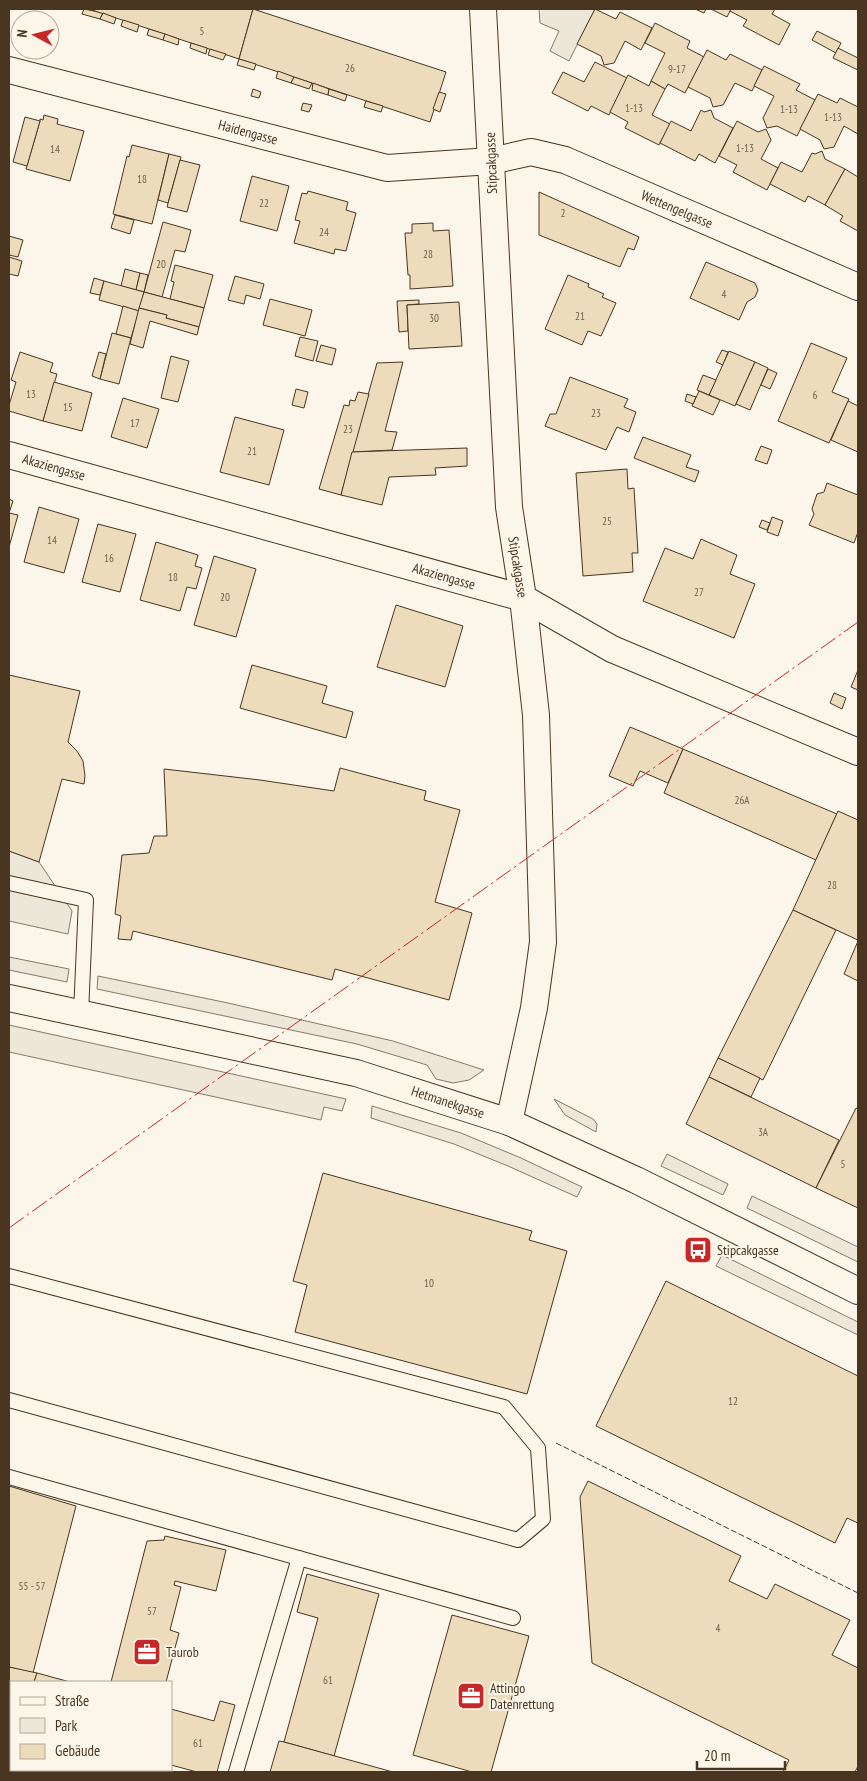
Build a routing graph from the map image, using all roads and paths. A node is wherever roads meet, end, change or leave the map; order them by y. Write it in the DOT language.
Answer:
graph roads {
  1 [pos="482,9"];
  2 [pos="9,70"];
  3 [pos="491,162"];
  4 [pos="858,287"];
  5 [pos="9,454"];
  6 [pos="523,598"];
  7 [pos="858,752"];
  8 [pos="9,883"];
  9 [pos="9,998"];
  10 [pos="82,1013"];
  11 [pos="510,1122"];
  12 [pos="9,1279"];
  13 [pos="858,1291"];
  14 [pos="9,1400"];
  15 [pos="9,1477"];
  16 [pos="299,1558"];
  17 [pos="513,1618"];
  18 [pos="236,1772"];
  1 -- 3 [label="street, Stipcakgasse"];
  2 -- 3 [label="street, Haidengasse"];
  3 -- 4 [label="street, Wettengelgasse"];
  3 -- 6 [label="street, Stipcakgasse"];
  5 -- 6 [label="street, Akaziengasse"];
  6 -- 7 [label="street, Akaziengasse"];
  6 -- 11 [label="street, Stipcakgasse"];
  8 -- 10 [label="lane"];
  9 -- 10 [label="street, Hetmanekgasse"];
  10 -- 11 [label="street, Hetmanekgasse"];
  11 -- 13 [label="street, Hetmanekgasse"];
  12 -- 14 [label="lane"];
  15 -- 16 [label="lane"];
  16 -- 17 [label="lane"];
  16 -- 18 [label="lane"];
}
